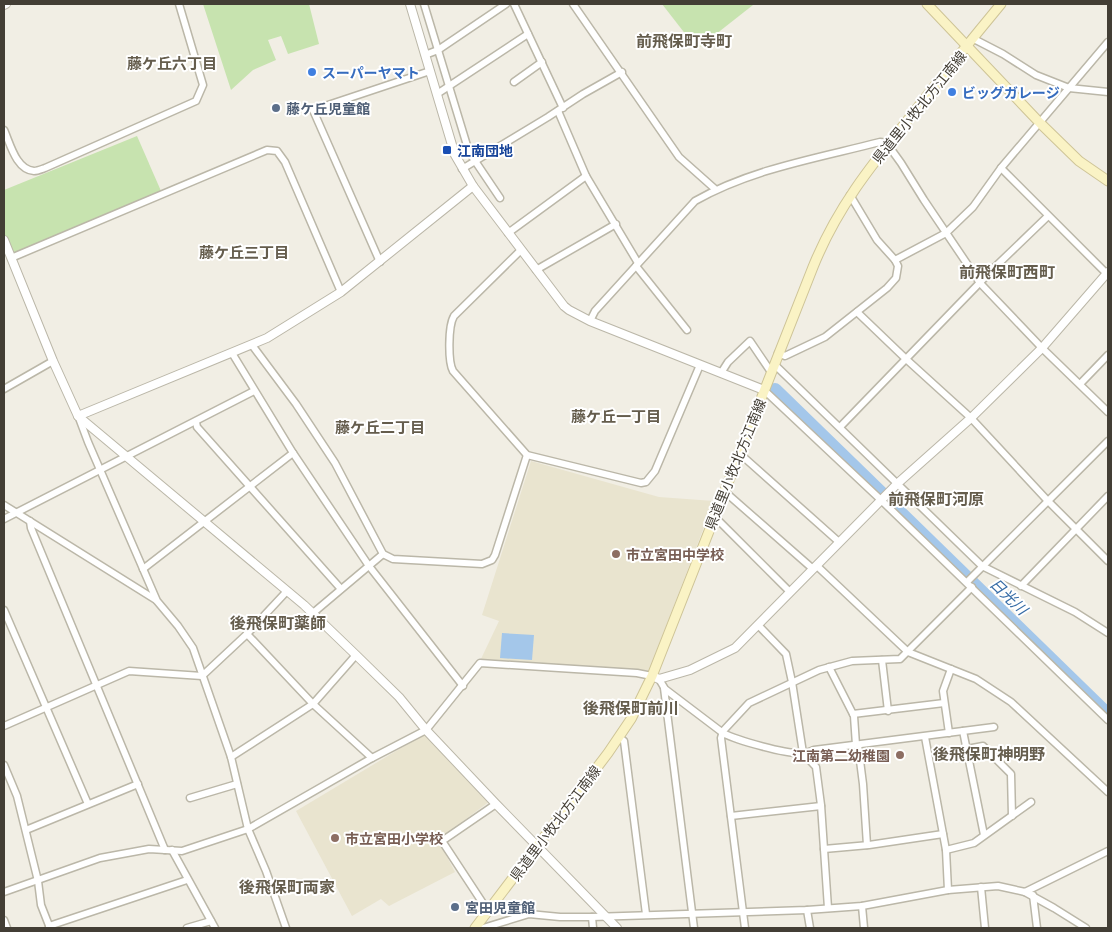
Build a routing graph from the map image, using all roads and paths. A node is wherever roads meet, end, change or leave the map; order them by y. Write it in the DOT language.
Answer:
graph roads {
  1 [pos="179,4"];
  2 [pos="410,4"];
  3 [pos="424,4"];
  4 [pos="491,4"];
  5 [pos="506,4"];
  6 [pos="514,4"];
  7 [pos="574,4"];
  8 [pos="927,4"];
  9 [pos="1001,4"];
  10 [pos="497,10"];
  11 [pos="528,34"];
  12 [pos="972,38"];
  13 [pos="1108,42"];
  14 [pos="966,46"];
  15 [pos="432,52"];
  16 [pos="542,62"];
  17 [pos="430,71"];
  18 [pos="622,72"];
  19 [pos="514,82"];
  20 [pos="1070,88"];
  21 [pos="444,90"];
  22 [pos="1108,92"];
  23 [pos="561,109"];
  24 [pos="1040,123"];
  25 [pos="4,130"];
  26 [pos="888,144"];
  27 [pos="469,165"];
  28 [pos="1001,168"];
  29 [pos="586,176"];
  30 [pos="1108,182"];
  31 [pos="473,186"];
  32 [pos="715,189"];
  33 [pos="850,195"];
  34 [pos="500,198"];
  35 [pos="1048,216"];
  36 [pos="616,224"];
  37 [pos="514,229"];
  38 [pos="946,233"];
  39 [pos="4,240"];
  40 [pos="522,250"];
  41 [pos="12,258"];
  42 [pos="895,260"];
  43 [pos="380,262"];
  44 [pos="637,265"];
  45 [pos="542,266"];
  46 [pos="1108,274"];
  47 [pos="980,283"];
  48 [pos="341,292"];
  49 [pos="857,312"];
  50 [pos="593,315"];
  51 [pos="687,330"];
  52 [pos="252,345"];
  53 [pos="1042,348"];
  54 [pos="232,353"];
  55 [pos="778,353"];
  56 [pos="1108,355"];
  57 [pos="906,359"];
  58 [pos="53,361"];
  59 [pos="700,365"];
  60 [pos="773,368"];
  61 [pos="721,373"];
  62 [pos="1080,384"];
  63 [pos="4,388"];
  64 [pos="764,390"];
  65 [pos="254,391"];
  66 [pos="1108,412"];
  67 [pos="78,416"];
  68 [pos="971,418"];
  69 [pos="196,422"];
  70 [pos="840,427"];
  71 [pos="1108,441"];
  72 [pos="293,453"];
  73 [pos="739,453"];
  74 [pos="527,454"];
  75 [pos="127,457"];
  76 [pos="100,470"];
  77 [pos="898,483"];
  78 [pos="250,485"];
  79 [pos="724,491"];
  80 [pos="1108,496"];
  81 [pos="881,500"];
  82 [pos="1047,500"];
  83 [pos="4,505"];
  84 [pos="16,512"];
  85 [pos="714,516"];
  86 [pos="4,519"];
  87 [pos="30,521"];
  88 [pos="204,522"];
  89 [pos="1075,528"];
  90 [pos="839,542"];
  91 [pos="383,554"];
  92 [pos="1108,562"];
  93 [pos="369,566"];
  94 [pos="982,566"];
  95 [pos="815,567"];
  96 [pos="144,569"];
  97 [pos="968,580"];
  98 [pos="1021,586"];
  99 [pos="972,587"];
  100 [pos="342,589"];
  101 [pos="287,591"];
  102 [pos="790,592"];
  103 [pos="157,601"];
  104 [pos="4,610"];
  105 [pos="312,613"];
  106 [pos="758,625"];
  107 [pos="1108,633"];
  108 [pos="247,634"];
  109 [pos="908,652"];
  110 [pos="356,655"];
  111 [pos="882,660"];
  112 [pos="829,667"];
  113 [pos="952,669"];
  114 [pos="202,676"];
  115 [pos="656,678"];
  116 [pos="792,682"];
  117 [pos="97,686"];
  118 [pos="463,686"];
  119 [pos="664,688"];
  120 [pos="944,703"];
  121 [pos="313,704"];
  122 [pos="46,708"];
  123 [pos="888,711"];
  124 [pos="853,714"];
  125 [pos="1108,720"];
  126 [pos="4,726"];
  127 [pos="994,727"];
  128 [pos="426,730"];
  129 [pos="963,731"];
  130 [pos="723,733"];
  131 [pos="949,734"];
  132 [pos="619,737"];
  133 [pos="925,737"];
  134 [pos="857,745"];
  135 [pos="967,749"];
  136 [pos="803,754"];
  137 [pos="230,757"];
  138 [pos="372,758"];
  139 [pos="4,765"];
  140 [pos="138,784"];
  141 [pos="238,784"];
  142 [pos="1108,792"];
  143 [pos="190,798"];
  144 [pos="1031,802"];
  145 [pos="88,804"];
  146 [pos="496,804"];
  147 [pos="821,806"];
  148 [pos="731,816"];
  149 [pos="1012,816"];
  150 [pos="248,829"];
  151 [pos="26,830"];
  152 [pos="943,834"];
  153 [pos="984,835"];
  154 [pos="867,845"];
  155 [pos="537,847"];
  156 [pos="824,849"];
  157 [pos="168,850"];
  158 [pos="946,850"];
  159 [pos="1108,851"];
  160 [pos="187,880"];
  161 [pos="38,881"];
  162 [pos="981,887"];
  163 [pos="948,890"];
  164 [pos="4,892"];
  165 [pos="1025,892"];
  166 [pos="1034,896"];
  167 [pos="862,906"];
  168 [pos="828,908"];
  169 [pos="808,910"];
  170 [pos="488,911"];
  171 [pos="742,912"];
  172 [pos="693,913"];
  173 [pos="646,914"];
  174 [pos="605,915"];
  175 [pos="592,917"];
  176 [pos="4,920"];
  177 [pos="211,921"];
  178 [pos="50,927"];
  179 [pos="7,928"];
  180 [pos="187,928"];
  181 [pos="215,928"];
  182 [pos="286,928"];
  183 [pos="475,928"];
  184 [pos="483,928"];
  185 [pos="593,928"];
  186 [pos="617,928"];
  187 [pos="694,928"];
  188 [pos="745,928"];
  189 [pos="810,928"];
  190 [pos="864,928"];
  191 [pos="985,928"];
  192 [pos="1036,928"];
  193 [pos="1086,928"];
  1 -- 25 [label="street"];
  2 -- 15 [label="street"];
  3 -- 15 [label="street"];
  4 -- 10 [label="street"];
  5 -- 10 [label="street"];
  6 -- 11 [label="street"];
  7 -- 18 [label="street"];
  8 -- 14 [label="main road"];
  9 -- 12 [label="main road, 県道里小牧北方江南線"];
  10 -- 15 [label="street"];
  11 -- 16 [label="street"];
  11 -- 21 [label="street"];
  12 -- 14 [label="main road, 県道里小牧北方江南線"];
  12 -- 20 [label="street"];
  13 -- 20 [label="street"];
  14 -- 24 [label="main road"];
  14 -- 26 [label="main road, 県道里小牧北方江南線"];
  15 -- 17 [label="street"];
  15 -- 21 [label="street"];
  16 -- 19 [label="street"];
  16 -- 23 [label="street"];
  17 -- 21 [label="street"];
  17 -- 43 [label="street"];
  18 -- 23 [label="street"];
  18 -- 32 [label="street"];
  20 -- 22 [label="street"];
  20 -- 24 [label="street"];
  21 -- 27 [label="street"];
  21 -- 27 [label="street"];
  23 -- 27 [label="street"];
  23 -- 29 [label="street"];
  24 -- 28 [label="street"];
  24 -- 30 [label="main road"];
  26 -- 32 [label="street"];
  26 -- 33 [label="main road, 県道里小牧北方江南線"];
  26 -- 38 [label="street"];
  27 -- 31 [label="street"];
  27 -- 34 [label="street"];
  28 -- 35 [label="street"];
  28 -- 38 [label="street"];
  29 -- 36 [label="street"];
  29 -- 37 [label="street"];
  31 -- 37 [label="street"];
  31 -- 43 [label="street"];
  32 -- 44 [label="street"];
  33 -- 42 [label="street"];
  33 -- 55 [label="main road, 県道里小牧北方江南線"];
  35 -- 46 [label="street"];
  35 -- 47 [label="street"];
  36 -- 44 [label="street"];
  36 -- 45 [label="street"];
  37 -- 40 [label="street"];
  38 -- 42 [label="street"];
  38 -- 47 [label="street"];
  39 -- 41 [label="street"];
  40 -- 45 [label="street"];
  40 -- 74 [label="street"];
  41 -- 48 [label="street"];
  41 -- 58 [label="street"];
  42 -- 49 [label="street"];
  43 -- 48 [label="street"];
  44 -- 50 [label="street"];
  44 -- 51 [label="street"];
  45 -- 50 [label="street"];
  46 -- 53 [label="street"];
  47 -- 53 [label="street"];
  47 -- 57 [label="street"];
  48 -- 52 [label="street"];
  49 -- 55 [label="street"];
  49 -- 57 [label="street"];
  50 -- 59 [label="street"];
  52 -- 54 [label="street"];
  52 -- 91 [label="street"];
  53 -- 62 [label="street"];
  53 -- 68 [label="street"];
  54 -- 65 [label="street"];
  54 -- 67 [label="street"];
  55 -- 60 [label="main road, 県道里小牧北方江南線"];
  56 -- 62 [label="street"];
  57 -- 68 [label="street"];
  57 -- 70 [label="street"];
  58 -- 63 [label="street"];
  58 -- 67 [label="street"];
  59 -- 61 [label="street"];
  59 -- 74 [label="street"];
  60 -- 61 [label="street"];
  60 -- 64 [label="main road, 県道里小牧北方江南線"];
  60 -- 70 [label="street"];
  61 -- 64 [label="street"];
  62 -- 66 [label="street"];
  64 -- 73 [label="main road, 県道里小牧北方江南線"];
  64 -- 81 [label="street"];
  65 -- 69 [label="street"];
  65 -- 72 [label="street"];
  67 -- 75 [label="street"];
  67 -- 76 [label="street"];
  68 -- 77 [label="street"];
  68 -- 82 [label="street"];
  69 -- 75 [label="street"];
  69 -- 78 [label="street"];
  70 -- 77 [label="street"];
  71 -- 82 [label="street"];
  72 -- 78 [label="street"];
  72 -- 93 [label="street"];
  73 -- 79 [label="main road, 県道里小牧北方江南線"];
  73 -- 90 [label="street"];
  74 -- 91 [label="street"];
  75 -- 76 [label="street"];
  75 -- 88 [label="street"];
  76 -- 84 [label="street"];
  76 -- 96 [label="street"];
  77 -- 81 [label="street"];
  77 -- 94 [label="street"];
  78 -- 88 [label="street"];
  78 -- 100 [label="street"];
  79 -- 85 [label="main road, 県道里小牧北方江南線"];
  79 -- 95 [label="street"];
  80 -- 89 [label="street"];
  81 -- 90 [label="street"];
  81 -- 97 [label="street"];
  82 -- 89 [label="street"];
  82 -- 94 [label="street"];
  83 -- 84 [label="street"];
  84 -- 86 [label="street"];
  84 -- 87 [label="street"];
  85 -- 102 [label="street"];
  85 -- 115 [label="main road, 県道里小牧北方江南線"];
  87 -- 103 [label="street"];
  87 -- 117 [label="street"];
  88 -- 96 [label="street"];
  88 -- 101 [label="street"];
  89 -- 92 [label="street"];
  89 -- 98 [label="street"];
  90 -- 95 [label="street"];
  91 -- 93 [label="street"];
  93 -- 100 [label="street"];
  93 -- 118 [label="street"];
  94 -- 97 [label="street"];
  94 -- 98 [label="street"];
  95 -- 102 [label="street"];
  95 -- 109 [label="street"];
  96 -- 103 [label="street"];
  97 -- 99 [label="street"];
  98 -- 107 [label="street"];
  99 -- 109 [label="street"];
  99 -- 125 [label="street"];
  100 -- 105 [label="street"];
  101 -- 105 [label="street"];
  101 -- 108 [label="street"];
  102 -- 106 [label="street"];
  103 -- 114 [label="street"];
  104 -- 122 [label="street"];
  105 -- 110 [label="street"];
  106 -- 115 [label="street"];
  106 -- 116 [label="street"];
  108 -- 114 [label="street"];
  108 -- 121 [label="street"];
  109 -- 111 [label="street"];
  109 -- 113 [label="street"];
  110 -- 121 [label="street"];
  110 -- 128 [label="street"];
  111 -- 112 [label="street"];
  111 -- 123 [label="street"];
  112 -- 116 [label="street"];
  112 -- 124 [label="street"];
  113 -- 120 [label="street"];
  113 -- 142 [label="street"];
  114 -- 117 [label="street"];
  114 -- 137 [label="street"];
  115 -- 118 [label="street"];
  115 -- 119 [label="street"];
  115 -- 132 [label="main road, 県道里小牧北方江南線"];
  116 -- 130 [label="street"];
  116 -- 136 [label="street"];
  117 -- 122 [label="street"];
  117 -- 140 [label="street"];
  118 -- 128 [label="street"];
  119 -- 130 [label="street"];
  119 -- 172 [label="street"];
  120 -- 123 [label="street"];
  120 -- 131 [label="street"];
  121 -- 137 [label="street"];
  121 -- 138 [label="street"];
  122 -- 126 [label="street"];
  122 -- 145 [label="street"];
  123 -- 124 [label="street"];
  124 -- 134 [label="street"];
  127 -- 129 [label="street"];
  128 -- 138 [label="street"];
  128 -- 146 [label="street"];
  129 -- 131 [label="street"];
  129 -- 135 [label="street"];
  130 -- 136 [label="street"];
  130 -- 148 [label="street"];
  131 -- 133 [label="street"];
  132 -- 155 [label="main road, 県道里小牧北方江南線"];
  132 -- 173 [label="street"];
  133 -- 134 [label="street"];
  133 -- 152 [label="street"];
  134 -- 136 [label="street"];
  134 -- 154 [label="street"];
  135 -- 149 [label="street"];
  135 -- 153 [label="street"];
  136 -- 147 [label="street"];
  137 -- 141 [label="street"];
  138 -- 150 [label="street"];
  139 -- 151 [label="street"];
  140 -- 145 [label="street"];
  140 -- 157 [label="street"];
  141 -- 143 [label="street"];
  141 -- 150 [label="street"];
  144 -- 149 [label="street"];
  145 -- 151 [label="street"];
  146 -- 155 [label="street"];
  146 -- 170 [label="street"];
  147 -- 148 [label="street"];
  147 -- 156 [label="street"];
  148 -- 171 [label="street"];
  149 -- 153 [label="street"];
  150 -- 157 [label="street"];
  150 -- 182 [label="street"];
  151 -- 161 [label="street"];
  152 -- 154 [label="street"];
  152 -- 158 [label="street"];
  153 -- 158 [label="street"];
  154 -- 156 [label="street"];
  155 -- 170 [label="main road, 県道里小牧北方江南線"];
  155 -- 174 [label="street"];
  156 -- 168 [label="street"];
  157 -- 160 [label="street"];
  157 -- 161 [label="street"];
  158 -- 163 [label="street"];
  159 -- 165 [label="street"];
  160 -- 177 [label="street"];
  160 -- 178 [label="street"];
  161 -- 164 [label="street"];
  161 -- 178 [label="street"];
  162 -- 163 [label="street"];
  162 -- 165 [label="street"];
  162 -- 191 [label="street"];
  163 -- 167 [label="street"];
  165 -- 166 [label="street"];
  166 -- 192 [label="street"];
  166 -- 193 [label="street"];
  167 -- 168 [label="street"];
  167 -- 190 [label="street"];
  168 -- 169 [label="street"];
  169 -- 171 [label="street"];
  169 -- 189 [label="street"];
  170 -- 183 [label="main road, 県道里小牧北方江南線"];
  171 -- 172 [label="street"];
  171 -- 188 [label="street"];
  172 -- 173 [label="street"];
  172 -- 187 [label="street"];
  173 -- 174 [label="street"];
  174 -- 175 [label="street"];
  174 -- 186 [label="street"];
  175 -- 184 [label="street"];
  175 -- 185 [label="street"];
  176 -- 179 [label="street"];
  177 -- 180 [label="street"];
  177 -- 181 [label="street"];
}
